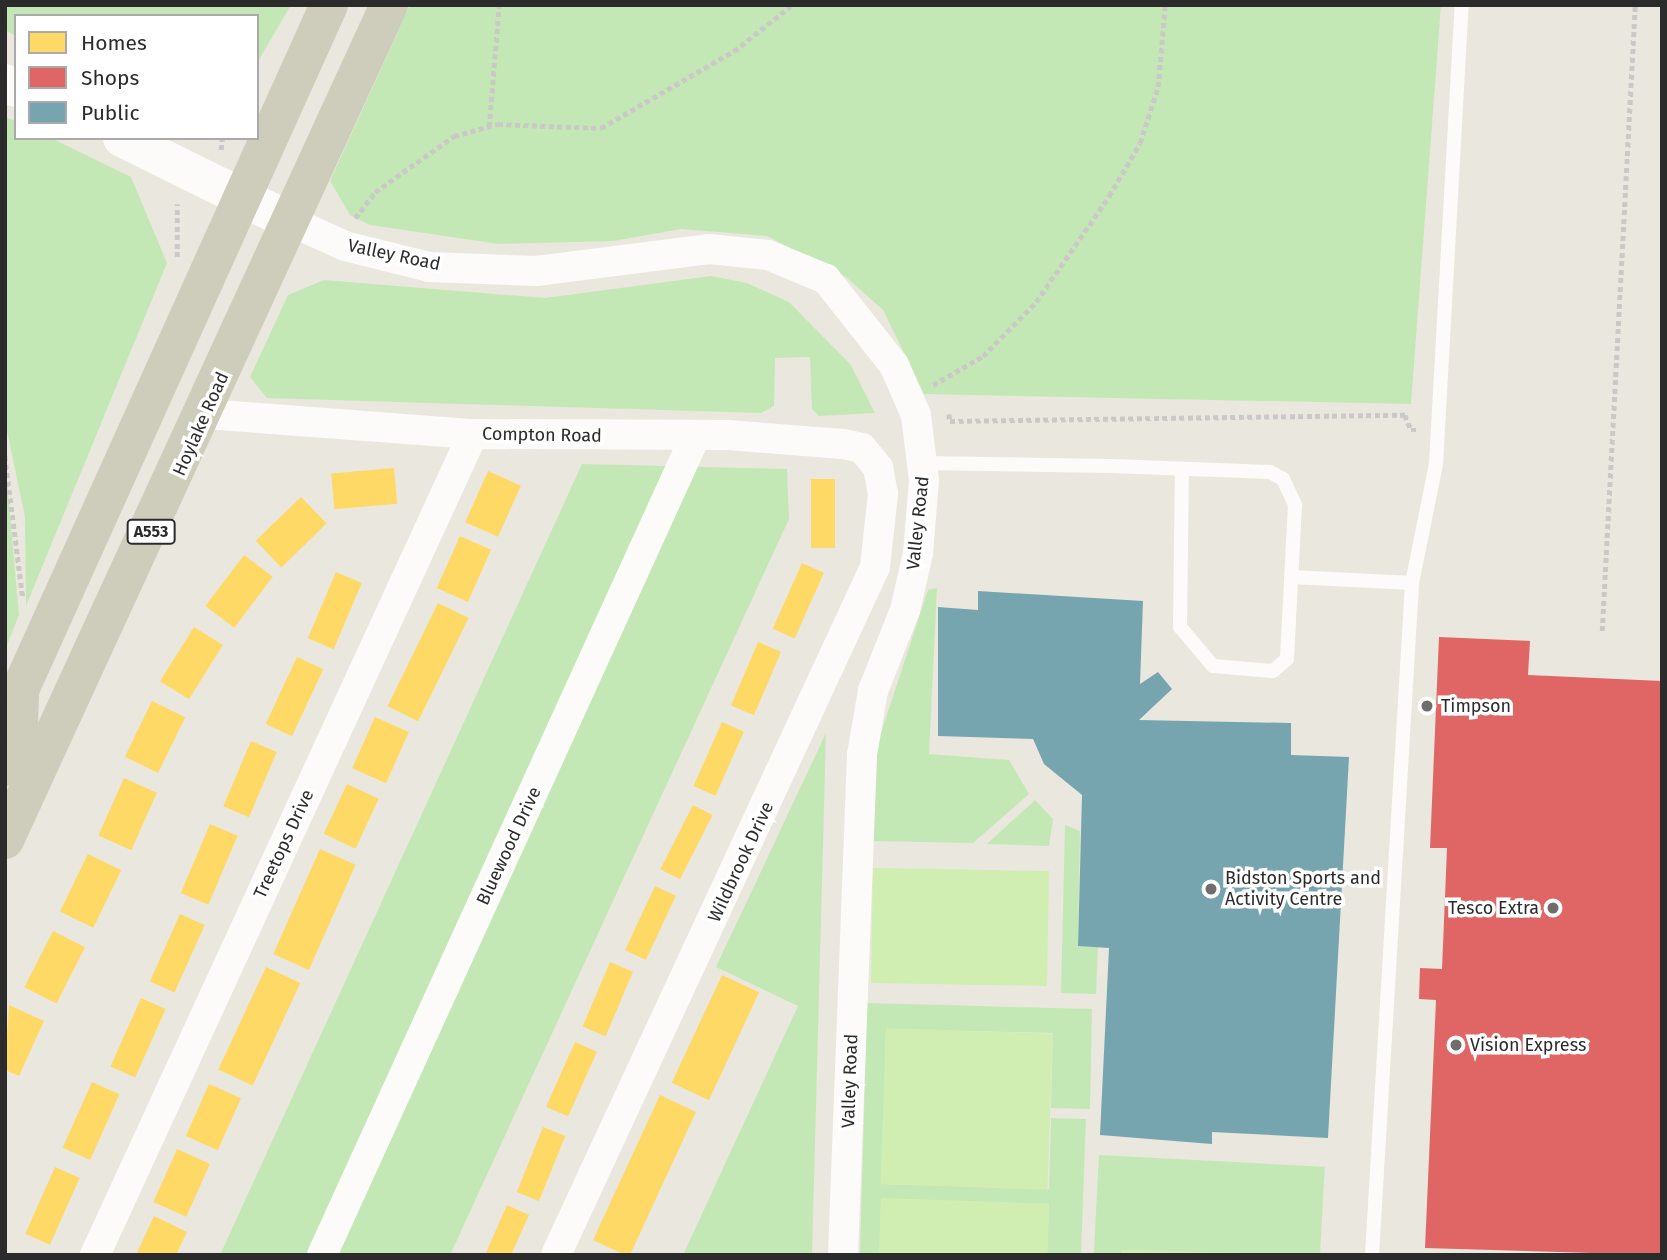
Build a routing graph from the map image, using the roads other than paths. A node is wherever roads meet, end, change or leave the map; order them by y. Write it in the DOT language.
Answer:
graph roads {
  1 [pos="329,5"];
  2 [pos="389,5"];
  3 [pos="1462,5"];
  4 [pos="126,140"];
  5 [pos="242,193"];
  6 [pos="290,221"];
  7 [pos="206,414"];
  8 [pos="473,433"];
  9 [pos="695,437"];
  10 [pos="872,459"];
  11 [pos="924,463"];
  12 [pos="1182,469"];
  13 [pos="1292,577"];
  14 [pos="1412,583"];
  15 [pos="5,768"];
  16 [pos="5,840"];
  17 [pos="95,1255"];
  18 [pos="322,1255"];
  19 [pos="556,1255"];
  20 [pos="843,1255"];
  21 [pos="1372,1255"];
  1 -- 5 [label="main road"];
  2 -- 6 [label="main road, Hoylake Road / A553"];
  3 -- 14 [label="lane"];
  4 -- 5 [label="main road"];
  5 -- 6 [label="main road"];
  5 -- 15 [label="main road"];
  6 -- 7 [label="main road, Hoylake Road / A553"];
  6 -- 11 [label="street, Valley Road"];
  7 -- 8 [label="street, Compton Road"];
  7 -- 16 [label="main road, Hoylake Road / A553"];
  8 -- 9 [label="street, Compton Road"];
  8 -- 17 [label="street, Treetops Drive"];
  9 -- 10 [label="street, Compton Road"];
  9 -- 18 [label="street, Bluewood Drive"];
  10 -- 19 [label="street, Wildbrook Drive"];
  11 -- 12 [label="lane"];
  11 -- 20 [label="street, Valley Road"];
  12 -- 13 [label="lane"];
  12 -- 13 [label="lane"];
  13 -- 14 [label="lane"];
  14 -- 21 [label="lane"];
}
